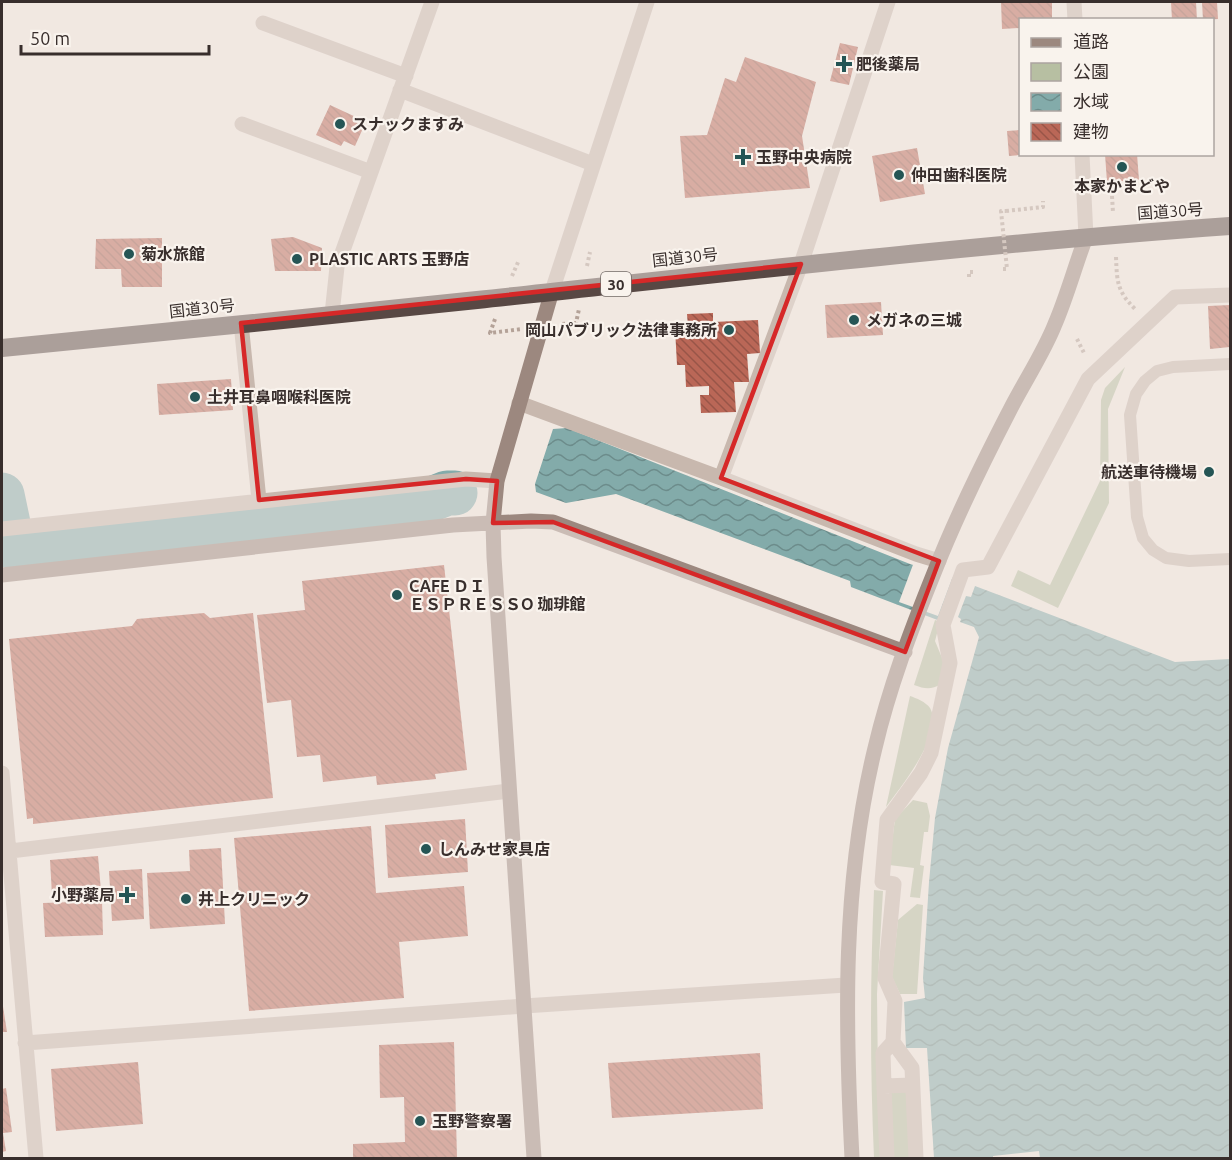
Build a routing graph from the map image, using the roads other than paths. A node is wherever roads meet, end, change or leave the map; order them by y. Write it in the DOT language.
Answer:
graph roads {
  1 [pos="432,2"];
  2 [pos="647,2"];
  3 [pos="888,2"];
  4 [pos="1074,2"];
  5 [pos="1075,18"];
  6 [pos="263,23"];
  7 [pos="406,75"];
  8 [pos="400,90"];
  9 [pos="242,124"];
  10 [pos="1082,156"];
  11 [pos="593,164"];
  12 [pos="371,172"];
  13 [pos="1230,226"];
  14 [pos="1086,237"];
  15 [pos="801,264"];
  16 [pos="552,291"];
  17 [pos="1230,295"];
  18 [pos="332,314"];
  19 [pos="241,323"];
  20 [pos="2,348"];
  21 [pos="1230,364"];
  22 [pos="519,403"];
  23 [pos="721,478"];
  24 [pos="497,481"];
  25 [pos="259,500"];
  26 [pos="494,523"];
  27 [pos="6,528"];
  28 [pos="1230,559"];
  29 [pos="937,565"];
  30 [pos="2,575"];
  31 [pos="905,652"];
  32 [pos="2,773"];
  33 [pos="509,791"];
  34 [pos="5,852"];
  35 [pos="846,986"];
  36 [pos="524,1006"];
  37 [pos="893,1042"];
  38 [pos="25,1043"];
  39 [pos="912,1084"];
  40 [pos="884,1086"];
  41 [pos="36,1158"];
  42 [pos="534,1158"];
  43 [pos="852,1158"];
  44 [pos="887,1158"];
  45 [pos="916,1158"];
  1 -- 7 [label="street"];
  2 -- 11 [label="street"];
  3 -- 15 [label="street"];
  4 -- 5 [label="street"];
  6 -- 7 [label="street"];
  7 -- 8 [label="street"];
  8 -- 11 [label="street"];
  8 -- 12 [label="street"];
  9 -- 12 [label="street"];
  10 -- 14 [label="street"];
  11 -- 16 [label="street"];
  12 -- 18 [label="street"];
  13 -- 14 [label="highway, 国道30号 / 30"];
  14 -- 15 [label="highway, 国道30号 / 30"];
  14 -- 29 [label="street"];
  15 -- 16 [label="highway, 国道30号 / 30"];
  15 -- 23 [label="street"];
  16 -- 18 [label="highway, 国道30号 / 30"];
  16 -- 22 [label="street"];
  17 -- 37 [label="street"];
  18 -- 19 [label="highway, 国道30号 / 30"];
  19 -- 20 [label="highway, 国道30号 / 30"];
  19 -- 25 [label="street"];
  21 -- 28 [label="lane"];
  22 -- 23 [label="street"];
  22 -- 24 [label="street"];
  23 -- 29 [label="street"];
  24 -- 25 [label="street"];
  24 -- 26 [label="street"];
  25 -- 27 [label="street"];
  26 -- 30 [label="street"];
  26 -- 31 [label="street"];
  26 -- 33 [label="street"];
  29 -- 31 [label="street"];
  31 -- 35 [label="street"];
  32 -- 34 [label="street"];
  33 -- 34 [label="street"];
  33 -- 36 [label="street"];
  34 -- 38 [label="street"];
  35 -- 36 [label="street"];
  35 -- 43 [label="street"];
  36 -- 38 [label="street"];
  36 -- 42 [label="street"];
  37 -- 39 [label="street"];
  37 -- 40 [label="street"];
  38 -- 41 [label="street"];
  39 -- 40 [label="street"];
  39 -- 45 [label="street"];
  40 -- 44 [label="street"];
}
